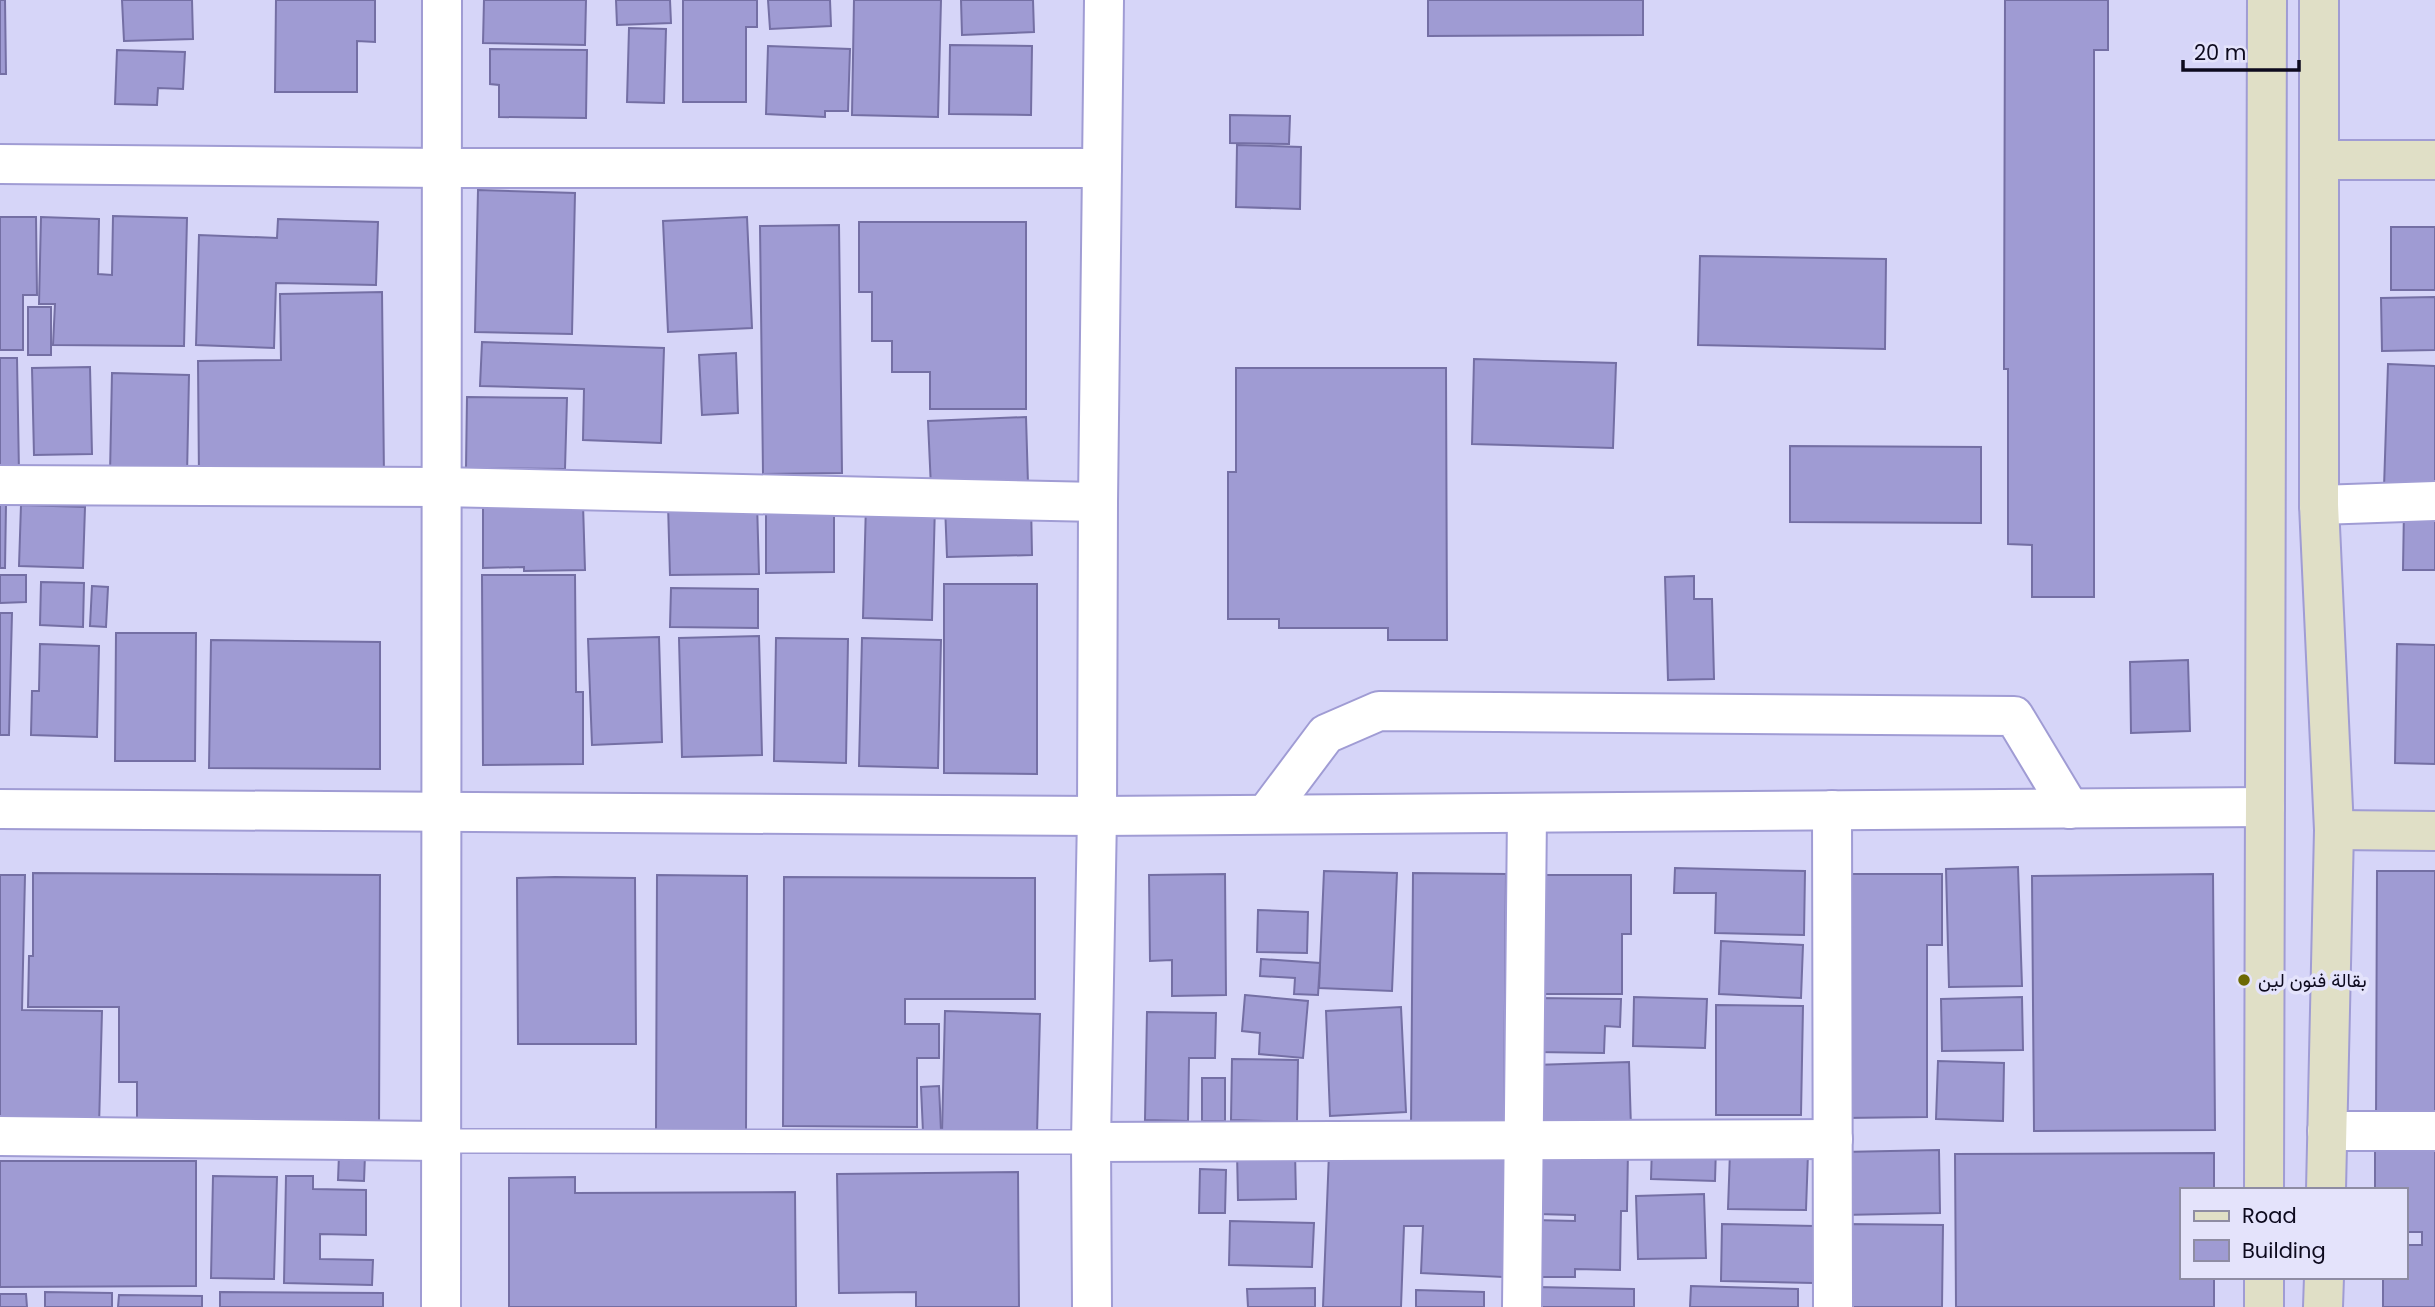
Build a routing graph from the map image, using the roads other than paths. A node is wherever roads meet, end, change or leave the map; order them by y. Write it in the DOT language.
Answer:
graph roads {
  1 [pos="442,0"];
  2 [pos="1104,0"];
  3 [pos="2267,0"];
  4 [pos="2319,0"];
  5 [pos="2319,160"];
  6 [pos="2435,160"];
  7 [pos="0,164"];
  8 [pos="442,168"];
  9 [pos="1102,168"];
  10 [pos="0,485"];
  11 [pos="440,486"];
  12 [pos="2435,501"];
  13 [pos="1098,502"];
  14 [pos="2319,505"];
  15 [pos="2265,807"];
  16 [pos="0,809"];
  17 [pos="2070,809"];
  18 [pos="1832,810"];
  19 [pos="442,813"];
  20 [pos="1527,813"];
  21 [pos="1266,814"];
  22 [pos="1097,816"];
  23 [pos="2334,830"];
  24 [pos="2435,831"];
  25 [pos="2328,1131"];
  26 [pos="2435,1131"];
  27 [pos="0,1136"];
  28 [pos="1833,1139"];
  29 [pos="440,1141"];
  30 [pos="1524,1141"];
  31 [pos="1091,1142"];
  32 [pos="2264,1188"];
  33 [pos="2326,1188"];
  34 [pos="2264,1279"];
  35 [pos="2324,1279"];
  36 [pos="441,1307"];
  37 [pos="1092,1307"];
  38 [pos="1522,1307"];
  39 [pos="1833,1307"];
  40 [pos="2264,1307"];
  41 [pos="2323,1307"];
  1 -- 8 [label="street"];
  2 -- 9 [label="street"];
  3 -- 15 [label="street"];
  4 -- 5 [label="street"];
  5 -- 6 [label="street"];
  5 -- 14 [label="street"];
  7 -- 8 [label="street"];
  8 -- 9 [label="street"];
  8 -- 11 [label="street"];
  9 -- 13 [label="street"];
  10 -- 11 [label="street"];
  11 -- 13 [label="street"];
  11 -- 19 [label="street"];
  12 -- 14 [label="street"];
  13 -- 22 [label="street"];
  14 -- 23 [label="street"];
  15 -- 17 [label="street"];
  15 -- 32 [label="street"];
  16 -- 19 [label="street"];
  17 -- 18 [label="street"];
  17 -- 21 [label="street"];
  18 -- 20 [label="street"];
  18 -- 28 [label="street"];
  19 -- 22 [label="street"];
  19 -- 29 [label="street"];
  20 -- 21 [label="street"];
  20 -- 30 [label="street"];
  21 -- 22 [label="street"];
  22 -- 31 [label="street"];
  23 -- 24 [label="street"];
  23 -- 25 [label="street"];
  25 -- 26 [label="street"];
  25 -- 33 [label="street"];
  27 -- 29 [label="street"];
  28 -- 30 [label="street"];
  28 -- 39 [label="street"];
  29 -- 31 [label="lane"];
  29 -- 36 [label="street"];
  30 -- 31 [label="street"];
  30 -- 38 [label="street"];
  31 -- 37 [label="street"];
  34 -- 40 [label="street"];
  35 -- 41 [label="street"];
}
